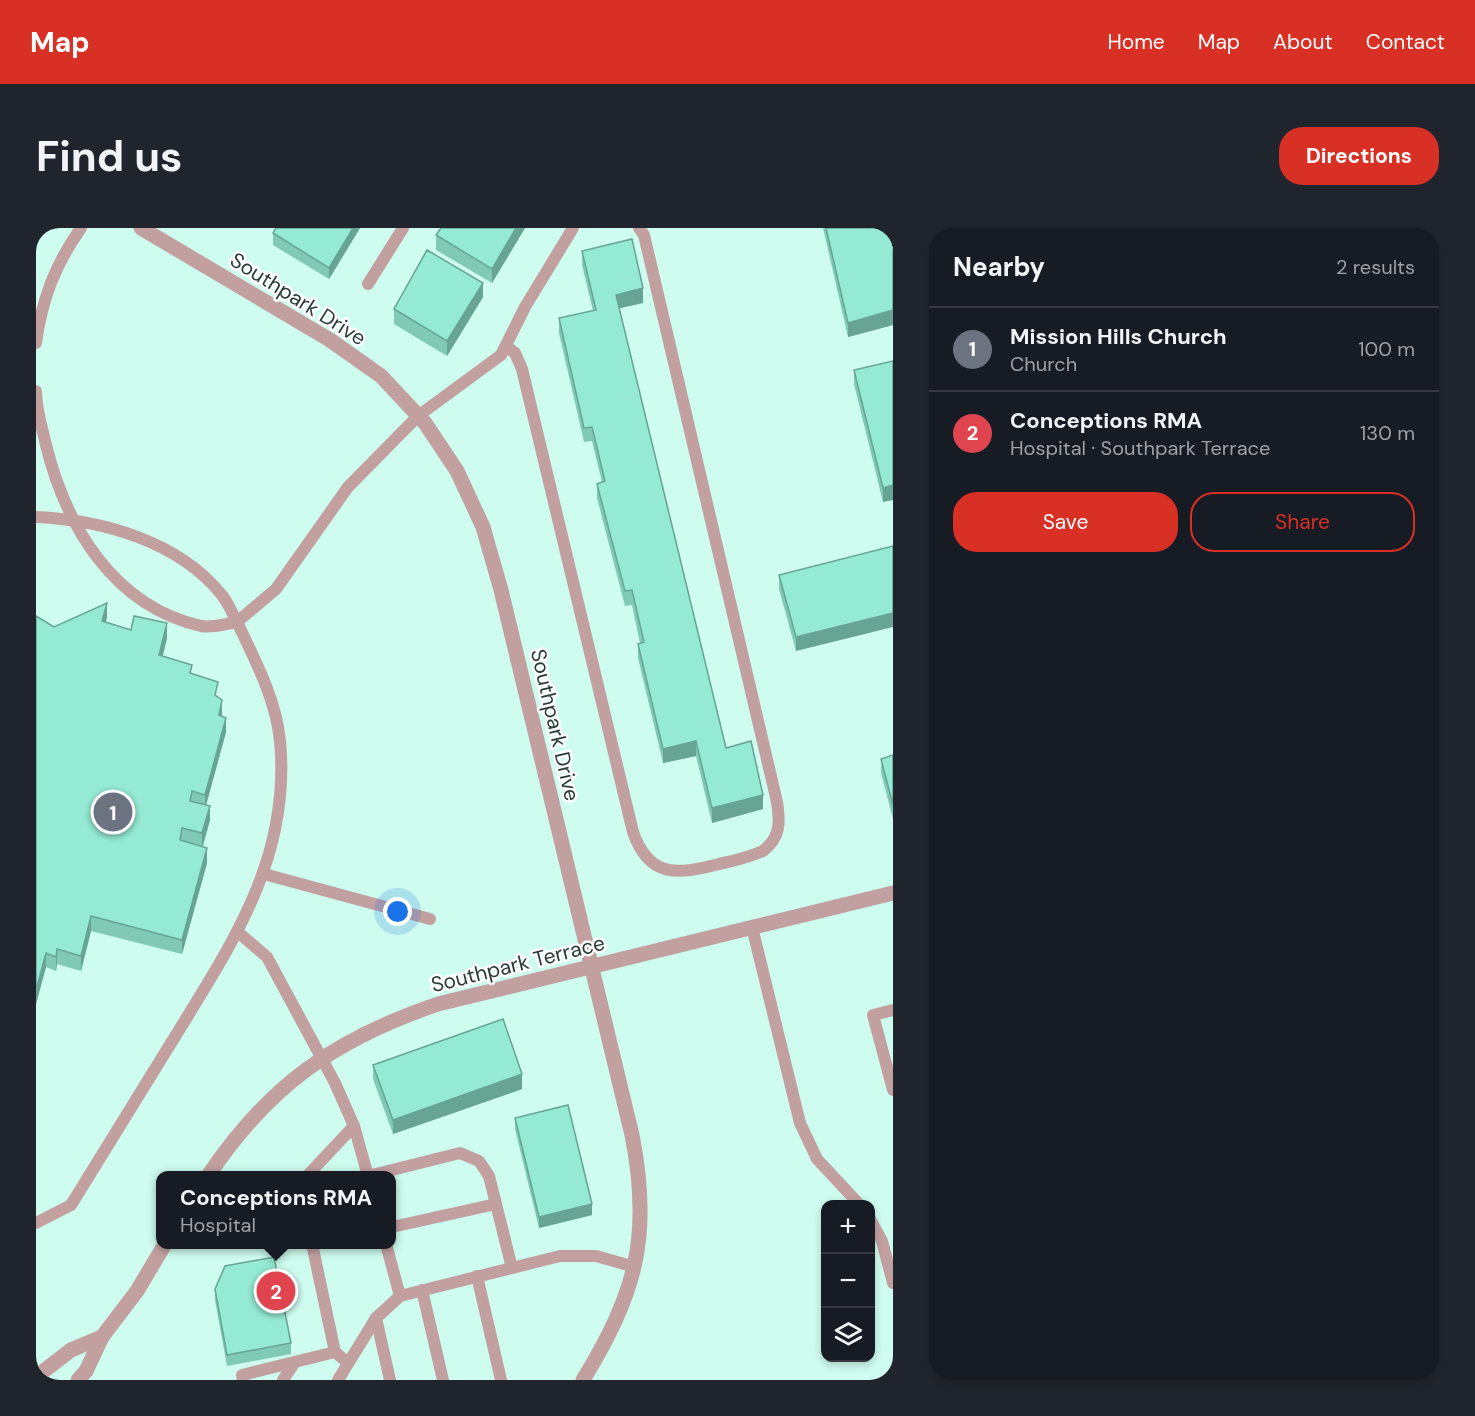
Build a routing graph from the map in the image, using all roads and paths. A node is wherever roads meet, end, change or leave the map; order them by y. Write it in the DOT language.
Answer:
graph roads {
  1 [pos="81,228"];
  2 [pos="141,228"];
  3 [pos="403,228"];
  4 [pos="573,228"];
  5 [pos="639,228"];
  6 [pos="368,284"];
  7 [pos="36,343"];
  8 [pos="506,346"];
  9 [pos="36,391"];
  10 [pos="418,416"];
  11 [pos="36,517"];
  12 [pos="71,519"];
  13 [pos="237,622"];
  14 [pos="264,874"];
  15 [pos="893,893"];
  16 [pos="430,919"];
  17 [pos="752,927"];
  18 [pos="238,933"];
  19 [pos="591,967"];
  20 [pos="893,1010"];
  21 [pos="320,1058"];
  22 [pos="890,1067"];
  23 [pos="893,1090"];
  24 [pos="354,1126"];
  25 [pos="212,1171"];
  26 [pos="312,1171"];
  27 [pos="367,1171"];
  28 [pos="388,1171"];
  29 [pos="855,1200"];
  30 [pos="496,1204"];
  31 [pos="36,1223"];
  32 [pos="396,1226"];
  33 [pos="875,1228"];
  34 [pos="162,1249"];
  35 [pos="313,1249"];
  36 [pos="387,1249"];
  37 [pos="635,1267"];
  38 [pos="512,1268"];
  39 [pos="477,1276"];
  40 [pos="893,1283"];
  41 [pos="422,1290"];
  42 [pos="400,1296"];
  43 [pos="376,1318"];
  44 [pos="102,1337"];
  45 [pos="335,1352"];
  46 [pos="295,1362"];
  47 [pos="348,1363"];
  48 [pos="36,1377"];
  49 [pos="78,1380"];
  50 [pos="243,1380"];
  51 [pos="284,1380"];
  52 [pos="338,1380"];
  53 [pos="390,1380"];
  54 [pos="442,1380"];
  55 [pos="501,1380"];
  56 [pos="583,1380"];
  1 -- 7 [label="lane"];
  2 -- 10 [label="street, Southpark Drive"];
  3 -- 6 [label="lane"];
  4 -- 8 [label="lane"];
  5 -- 8 [label="lane"];
  8 -- 10 [label="lane"];
  9 -- 12 [label="lane"];
  10 -- 13 [label="lane"];
  10 -- 19 [label="street, Southpark Drive"];
  11 -- 12 [label="lane"];
  12 -- 13 [label="lane"];
  12 -- 13 [label="lane"];
  13 -- 14 [label="lane"];
  14 -- 16 [label="lane"];
  14 -- 18 [label="lane"];
  15 -- 17 [label="street, Southpark Terrace"];
  17 -- 19 [label="street, Southpark Terrace"];
  17 -- 29 [label="lane"];
  18 -- 21 [label="lane"];
  18 -- 31 [label="lane"];
  19 -- 21 [label="street, Southpark Terrace"];
  19 -- 37 [label="street, Southpark Drive"];
  20 -- 22 [label="lane"];
  21 -- 24 [label="lane"];
  21 -- 25 [label="street, Southpark Terrace"];
  22 -- 23 [label="lane"];
  24 -- 26 [label="lane"];
  24 -- 27 [label="lane"];
  28 -- 30 [label="lane"];
  30 -- 32 [label="lane"];
  30 -- 38 [label="lane"];
  33 -- 40 [label="lane"];
  34 -- 44 [label="street"];
  35 -- 45 [label="lane"];
  36 -- 42 [label="lane"];
  37 -- 38 [label="lane"];
  37 -- 56 [label="street, Southpark Drive"];
  38 -- 39 [label="lane"];
  39 -- 41 [label="lane"];
  39 -- 55 [label="lane"];
  41 -- 42 [label="lane"];
  41 -- 54 [label="lane"];
  42 -- 43 [label="lane"];
  43 -- 47 [label="lane"];
  43 -- 53 [label="lane"];
  44 -- 48 [label="street"];
  44 -- 49 [label="street"];
  45 -- 46 [label="lane"];
  45 -- 47 [label="lane"];
  46 -- 50 [label="lane"];
  46 -- 51 [label="lane"];
  47 -- 52 [label="lane"];
}
